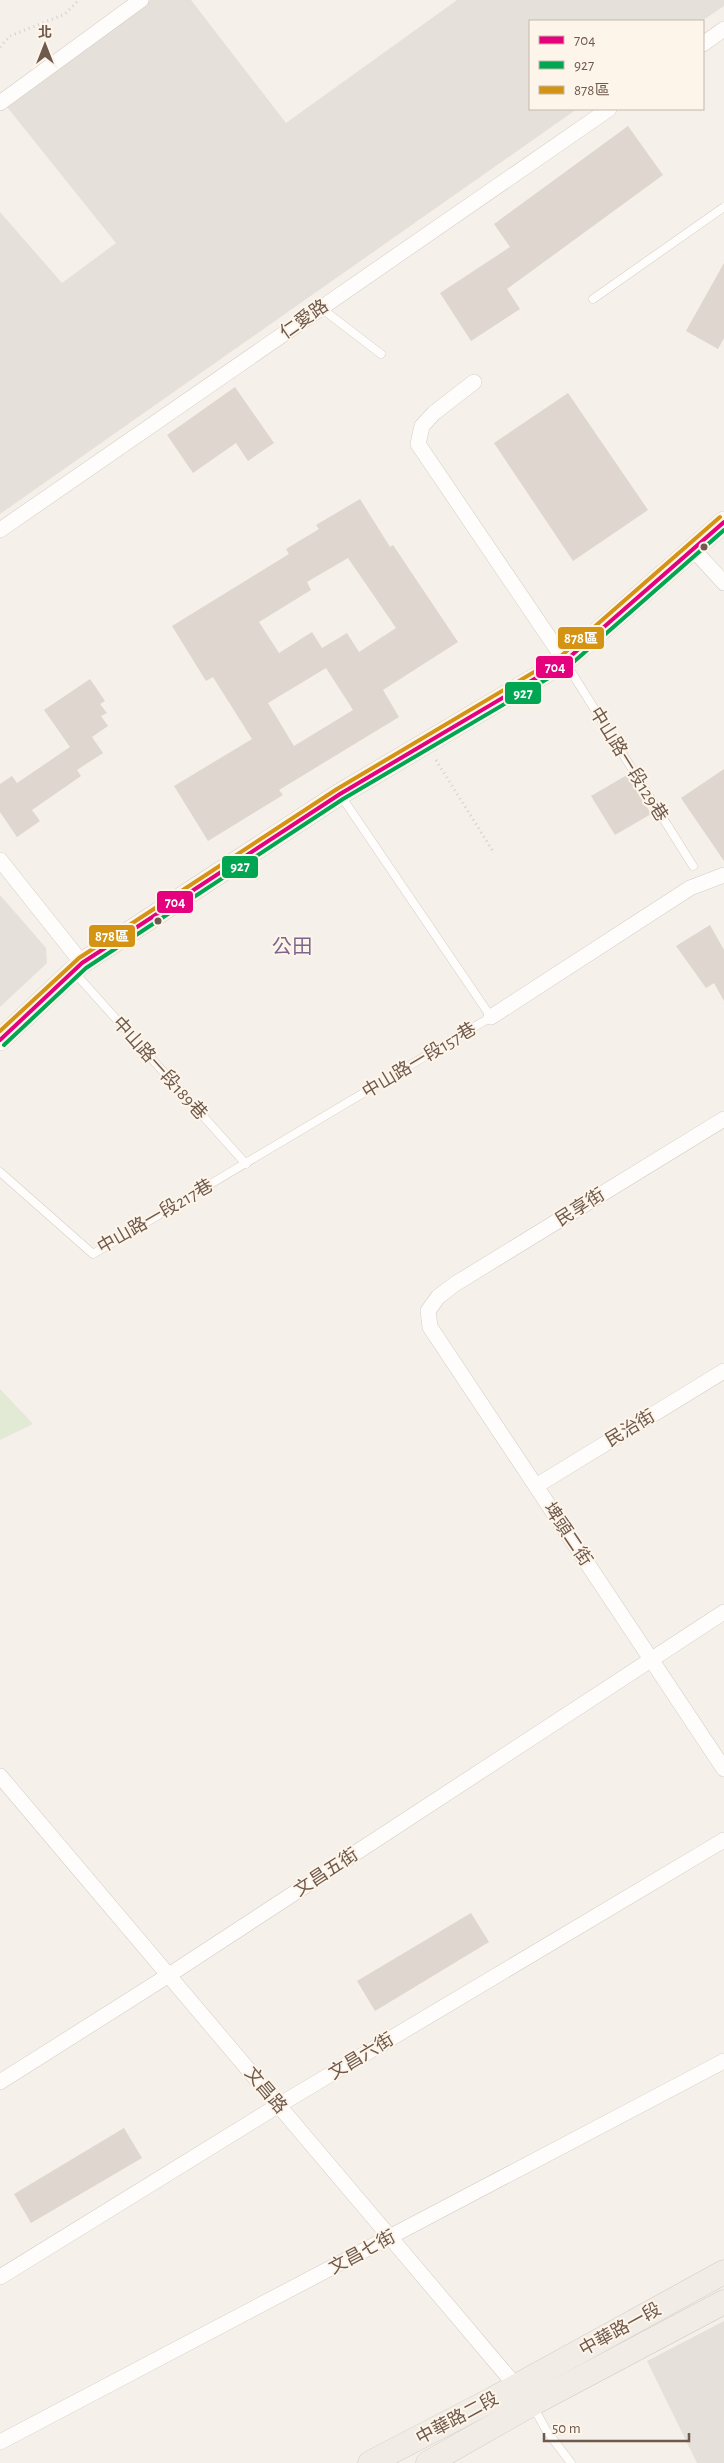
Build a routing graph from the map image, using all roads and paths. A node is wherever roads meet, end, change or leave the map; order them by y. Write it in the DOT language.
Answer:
graph roads {
  1 [pos="79,0"];
  2 [pos="141,0"];
  3 [pos="724,29"];
  4 [pos="704,43"];
  5 [pos="0,47"];
  6 [pos="0,103"];
  7 [pos="607,110"];
  8 [pos="724,207"];
  9 [pos="593,299"];
  10 [pos="321,308"];
  11 [pos="380,354"];
  12 [pos="474,382"];
  13 [pos="724,522"];
  14 [pos="0,530"];
  15 [pos="693,549"];
  16 [pos="724,582"];
  17 [pos="565,661"];
  18 [pos="426,745"];
  19 [pos="340,794"];
  20 [pos="494,853"];
  21 [pos="0,860"];
  22 [pos="693,866"];
  23 [pos="724,875"];
  24 [pos="78,967"];
  25 [pos="491,1017"];
  26 [pos="0,1040"];
  27 [pos="724,1119"];
  28 [pos="246,1164"];
  29 [pos="0,1172"];
  30 [pos="438,1297"];
  31 [pos="724,1371"];
  32 [pos="536,1486"];
  33 [pos="724,1612"];
  34 [pos="650,1658"];
  35 [pos="724,1769"];
  36 [pos="0,1776"];
  37 [pos="5,1793"];
  38 [pos="724,1840"];
  39 [pos="169,1975"];
  40 [pos="724,2061"];
  41 [pos="0,2082"];
  42 [pos="279,2105"];
  43 [pos="390,2237"];
  44 [pos="724,2272"];
  45 [pos="0,2277"];
  46 [pos="724,2302"];
  47 [pos="517,2386"];
  48 [pos="532,2404"];
  49 [pos="0,2442"];
  50 [pos="370,2463"];
  51 [pos="428,2463"];
  52 [pos="571,2463"];
  1 -- 5 [label="path"];
  2 -- 6 [label="street"];
  3 -- 4 [label="street"];
  7 -- 10 [label="street, 仁愛路"];
  8 -- 9 [label="lane"];
  10 -- 11 [label="lane"];
  10 -- 14 [label="street, 仁愛路"];
  12 -- 17 [label="street"];
  13 -- 15 [label="main road"];
  15 -- 16 [label="street"];
  15 -- 17 [label="main road"];
  17 -- 18 [label="main road"];
  17 -- 22 [label="lane, 中山路一段129巷"];
  18 -- 19 [label="main road"];
  18 -- 20 [label="path"];
  19 -- 24 [label="main road"];
  19 -- 25 [label="lane, 中山路一段157巷"];
  21 -- 24 [label="street"];
  23 -- 25 [label="street"];
  24 -- 26 [label="main road"];
  24 -- 28 [label="lane, 中山路一段189巷"];
  25 -- 28 [label="lane, 中山路一段157巷"];
  27 -- 30 [label="street, 民享街"];
  28 -- 29 [label="lane, 中山路一段217巷"];
  30 -- 32 [label="street, 埤頭二街"];
  31 -- 32 [label="street, 民治街"];
  32 -- 34 [label="street, 埤頭二街"];
  33 -- 34 [label="street, 文昌五街"];
  34 -- 35 [label="street, 埤頭二街"];
  34 -- 39 [label="street, 文昌五街"];
  36 -- 37 [label="street, 文昌路"];
  37 -- 39 [label="street, 文昌路"];
  38 -- 42 [label="street, 文昌六街"];
  39 -- 41 [label="street, 文昌五街"];
  39 -- 42 [label="street, 文昌路"];
  40 -- 43 [label="street, 文昌七街"];
  42 -- 43 [label="street, 文昌路"];
  42 -- 45 [label="street, 文昌六街"];
  43 -- 47 [label="street, 文昌路"];
  43 -- 49 [label="street, 文昌七街"];
  44 -- 47 [label="main road, 中華路一段"];
  46 -- 48 [label="main road, 中華路一段"];
  47 -- 48 [label="street, 文昌路"];
  47 -- 50 [label="main road, 中華路二段"];
  48 -- 51 [label="main road, 中華路二段"];
  48 -- 52 [label="lane"];
}
